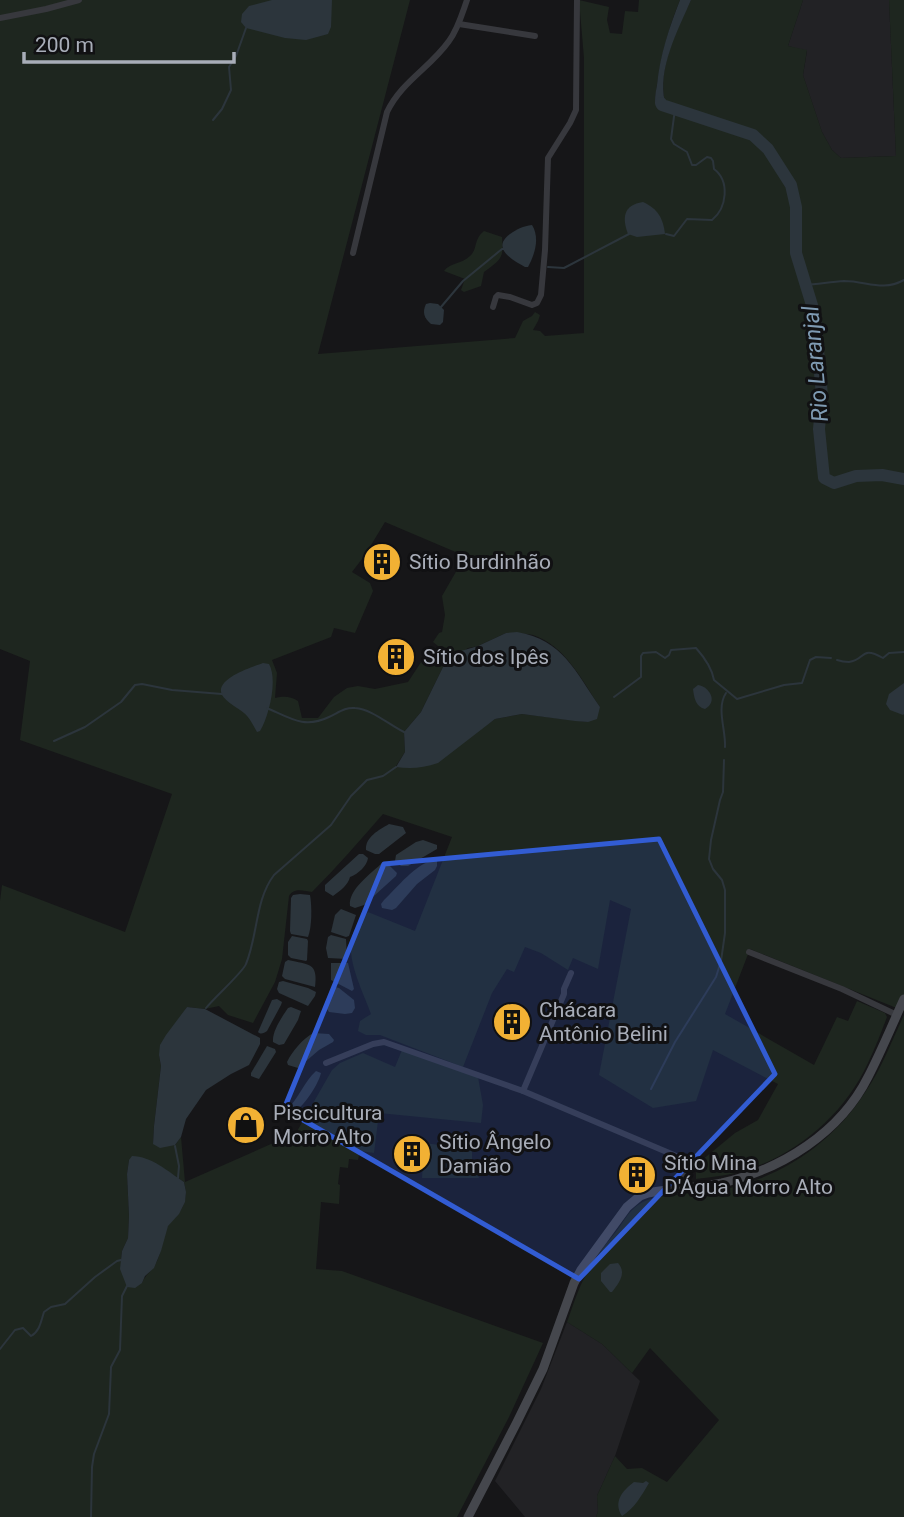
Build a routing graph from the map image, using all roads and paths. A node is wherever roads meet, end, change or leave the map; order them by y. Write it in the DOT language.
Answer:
graph roads {
  1 [pos="79,0"];
  2 [pos="467,0"];
  3 [pos="577,0"];
  4 [pos="0,18"];
  5 [pos="459,24"];
  6 [pos="535,36"];
  7 [pos="353,253"];
  8 [pos="493,307"];
  9 [pos="749,952"];
  10 [pos="571,973"];
  11 [pos="904,999"];
  12 [pos="897,1015"];
  13 [pos="327,1063"];
  14 [pos="523,1091"];
  15 [pos="665,1191"];
  16 [pos="468,1517"];
  1 -- 4 [label="street"];
  2 -- 5 [label="street"];
  3 -- 8 [label="street"];
  5 -- 6 [label="street"];
  5 -- 7 [label="street"];
  9 -- 12 [label="street"];
  10 -- 14 [label="street"];
  11 -- 12 [label="main road"];
  12 -- 15 [label="main road"];
  13 -- 14 [label="street"];
  14 -- 15 [label="street"];
  15 -- 16 [label="main road"];
}
